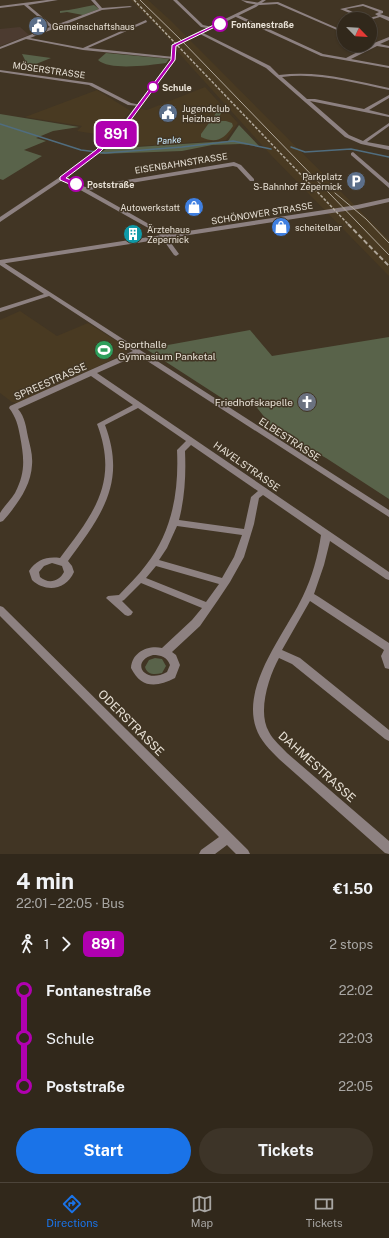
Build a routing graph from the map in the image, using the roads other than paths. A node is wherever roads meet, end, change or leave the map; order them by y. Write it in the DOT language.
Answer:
graph roads {
  1 [pos="56,0"];
  2 [pos="93,0"];
  3 [pos="175,0"];
  4 [pos="243,0"];
  5 [pos="264,0"];
  6 [pos="25,4"];
  7 [pos="260,4"];
  8 [pos="0,7"];
  9 [pos="130,7"];
  10 [pos="337,7"];
  11 [pos="101,9"];
  12 [pos="342,9"];
  13 [pos="237,16"];
  14 [pos="382,16"];
  15 [pos="389,19"];
  16 [pos="146,21"];
  17 [pos="52,27"];
  18 [pos="211,28"];
  19 [pos="337,29"];
  20 [pos="201,33"];
  21 [pos="26,38"];
  22 [pos="389,38"];
  23 [pos="377,42"];
  24 [pos="377,44"];
  25 [pos="389,47"];
  26 [pos="0,48"];
  27 [pos="83,49"];
  28 [pos="358,52"];
  29 [pos="174,58"];
  30 [pos="346,60"];
  31 [pos="389,67"];
  32 [pos="0,71"];
  33 [pos="278,76"];
  34 [pos="389,90"];
  35 [pos="389,96"];
  36 [pos="305,100"];
  37 [pos="139,105"];
  38 [pos="366,110"];
  39 [pos="389,116"];
  40 [pos="389,124"];
  41 [pos="363,142"];
  42 [pos="389,148"];
  43 [pos="353,154"];
  44 [pos="62,178"];
  45 [pos="252,180"];
  46 [pos="389,186"];
  47 [pos="84,189"];
  48 [pos="389,201"];
  49 [pos="0,220"];
  50 [pos="164,237"];
  51 [pos="176,254"];
  52 [pos="0,262"];
  53 [pos="49,294"];
  54 [pos="0,310"];
  55 [pos="138,352"];
  56 [pos="92,373"];
  57 [pos="139,405"];
  58 [pos="191,441"];
  59 [pos="263,491"];
  60 [pos="389,514"];
  61 [pos="0,519"];
  62 [pos="173,522"];
  63 [pos="247,533"];
  64 [pos="326,534"];
  65 [pos="62,562"];
  66 [pos="154,562"];
  67 [pos="389,577"];
  68 [pos="139,579"];
  69 [pos="225,582"];
  70 [pos="308,596"];
  71 [pos="208,607"];
  72 [pos="0,610"];
  73 [pos="128,612"];
  74 [pos="389,648"];
  75 [pos="165,652"];
  76 [pos="276,652"];
  77 [pos="389,652"];
  78 [pos="389,665"];
  79 [pos="389,736"];
  80 [pos="228,838"];
  81 [pos="389,849"];
  82 [pos="205,854"];
  83 [pos="244,854"];
  1 -- 6 [label="street"];
  2 -- 11 [label="street"];
  3 -- 18 [label="street"];
  4 -- 7 [label="street"];
  5 -- 7 [label="street"];
  6 -- 8 [label="street"];
  6 -- 17 [label="street"];
  7 -- 13 [label="street"];
  7 -- 19 [label="street"];
  9 -- 11 [label="street"];
  10 -- 12 [label="street"];
  11 -- 17 [label="street"];
  12 -- 14 [label="street"];
  12 -- 14 [label="street"];
  13 -- 18 [label="street"];
  13 -- 30 [label="street"];
  14 -- 15 [label="street"];
  16 -- 27 [label="street"];
  17 -- 21 [label="street"];
  18 -- 20 [label="street"];
  20 -- 29 [label="street"];
  20 -- 33 [label="street"];
  21 -- 26 [label="street"];
  21 -- 27 [label="street"];
  22 -- 23 [label="street"];
  24 -- 25 [label="street"];
  27 -- 29 [label="street"];
  28 -- 30 [label="street"];
  29 -- 37 [label="street"];
  30 -- 31 [label="street"];
  32 -- 37 [label="street, MÖSERSTRASSE"];
  33 -- 34 [label="street"];
  33 -- 36 [label="street"];
  35 -- 38 [label="street"];
  36 -- 38 [label="street"];
  36 -- 41 [label="street"];
  37 -- 44 [label="street"];
  38 -- 39 [label="street"];
  40 -- 41 [label="street"];
  41 -- 42 [label="street"];
  43 -- 46 [label="street"];
  44 -- 47 [label="street"];
  44 -- 49 [label="street"];
  45 -- 47 [label="street, EISENBAHNSTRASSE"];
  47 -- 50 [label="street"];
  48 -- 50 [label="street, SCHÖNOWER STRASSE"];
  50 -- 51 [label="street"];
  50 -- 52 [label="street, SCHÖNOWER STRASSE"];
  52 -- 53 [label="street, ELBESTRASSE"];
  53 -- 54 [label="street"];
  53 -- 55 [label="street, ELBESTRASSE"];
  55 -- 56 [label="street, SPREESTRASSE"];
  55 -- 60 [label="street, ELBESTRASSE"];
  56 -- 57 [label="street, HAVELSTRASSE"];
  56 -- 61 [label="street, SPREESTRASSE"];
  57 -- 58 [label="street, HAVELSTRASSE"];
  57 -- 65 [label="street"];
  58 -- 59 [label="street, HAVELSTRASSE"];
  58 -- 62 [label="street"];
  59 -- 63 [label="street"];
  59 -- 64 [label="street, HAVELSTRASSE"];
  62 -- 63 [label="street"];
  62 -- 66 [label="street"];
  63 -- 69 [label="street"];
  64 -- 67 [label="street, HAVELSTRASSE"];
  64 -- 70 [label="street, DAHMESTRASSE"];
  66 -- 68 [label="street"];
  66 -- 69 [label="street"];
  68 -- 71 [label="street"];
  68 -- 73 [label="street"];
  69 -- 71 [label="street"];
  70 -- 74 [label="street"];
  70 -- 76 [label="street, DAHMESTRASSE"];
  71 -- 75 [label="street"];
  72 -- 80 [label="street, ODERSTRASSE"];
  76 -- 79 [label="street"];
  76 -- 81 [label="street, DAHMESTRASSE"];
  77 -- 78 [label="street"];
  80 -- 82 [label="street"];
  80 -- 83 [label="street, ODERSTRASSE"];
}
